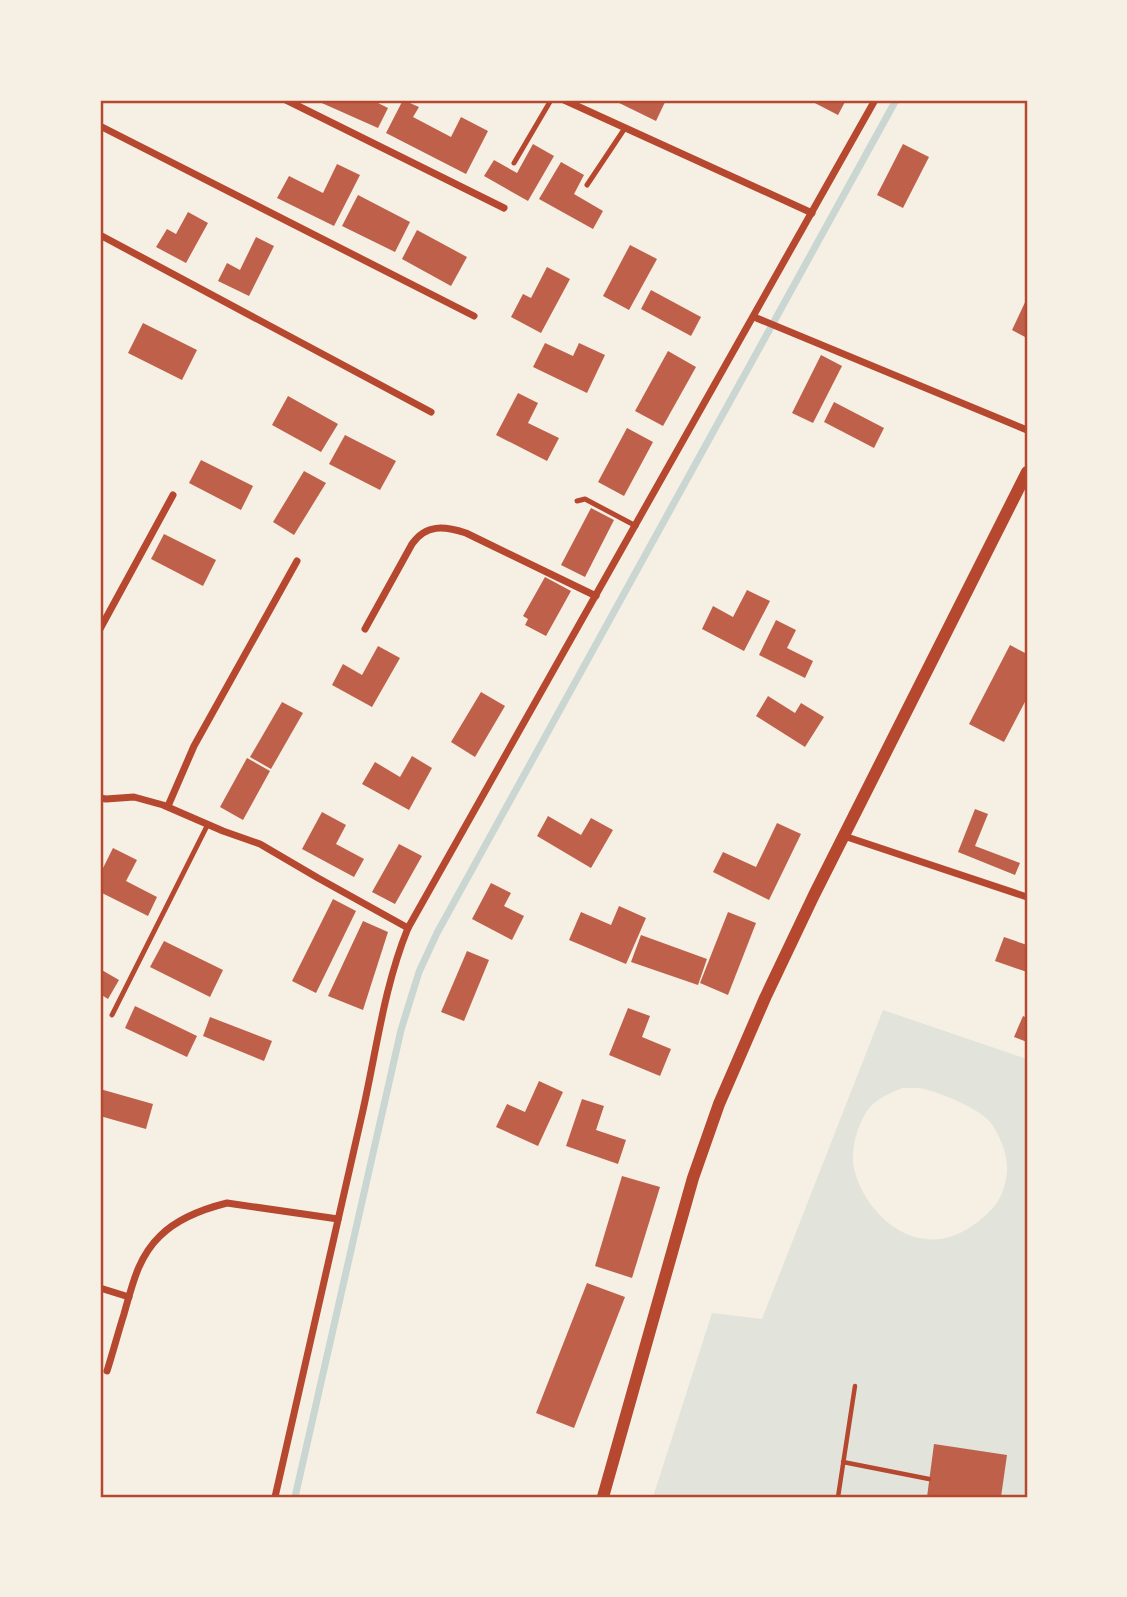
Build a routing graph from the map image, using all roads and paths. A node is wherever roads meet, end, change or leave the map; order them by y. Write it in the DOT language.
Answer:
graph roads {
  1 [pos="286,100"];
  2 [pos="551,100"];
  3 [pos="565,100"];
  4 [pos="875,100"];
  5 [pos="100,126"];
  6 [pos="625,128"];
  7 [pos="514,163"];
  8 [pos="587,185"];
  9 [pos="504,208"];
  10 [pos="812,213"];
  11 [pos="100,235"];
  12 [pos="474,316"];
  13 [pos="754,317"];
  14 [pos="431,412"];
  15 [pos="1027,430"];
  16 [pos="1027,472"];
  17 [pos="1024,486"];
  18 [pos="173,495"];
  19 [pos="577,501"];
  20 [pos="636,526"];
  21 [pos="297,561"];
  22 [pos="596,596"];
  23 [pos="100,629"];
  24 [pos="365,629"];
  25 [pos="100,798"];
  26 [pos="168,806"];
  27 [pos="208,824"];
  28 [pos="844,836"];
  29 [pos="1027,897"];
  30 [pos="408,928"];
  31 [pos="113,1016"];
  32 [pos="338,1219"];
  33 [pos="100,1288"];
  34 [pos="129,1297"];
  35 [pos="107,1371"];
  36 [pos="855,1386"];
  37 [pos="843,1462"];
  38 [pos="929,1479"];
  39 [pos="275,1497"];
  40 [pos="603,1497"];
  41 [pos="838,1497"];
  1 -- 9 [label="street"];
  2 -- 7 [label="lane"];
  3 -- 6 [label="street"];
  4 -- 10 [label="street"];
  5 -- 12 [label="street"];
  6 -- 8 [label="lane"];
  6 -- 10 [label="street"];
  10 -- 13 [label="street"];
  11 -- 14 [label="street"];
  13 -- 15 [label="street"];
  13 -- 20 [label="street"];
  16 -- 17 [label="street"];
  17 -- 28 [label="street"];
  18 -- 23 [label="street"];
  19 -- 20 [label="lane"];
  20 -- 22 [label="street"];
  21 -- 26 [label="street"];
  22 -- 24 [label="street"];
  22 -- 30 [label="street"];
  25 -- 26 [label="street"];
  26 -- 27 [label="street"];
  27 -- 30 [label="street"];
  27 -- 31 [label="lane"];
  28 -- 29 [label="street"];
  28 -- 40 [label="street"];
  30 -- 32 [label="street"];
  32 -- 34 [label="street"];
  32 -- 39 [label="street"];
  33 -- 34 [label="street"];
  34 -- 35 [label="street"];
  36 -- 37 [label="path"];
  37 -- 38 [label="path"];
  37 -- 41 [label="path"];
}
